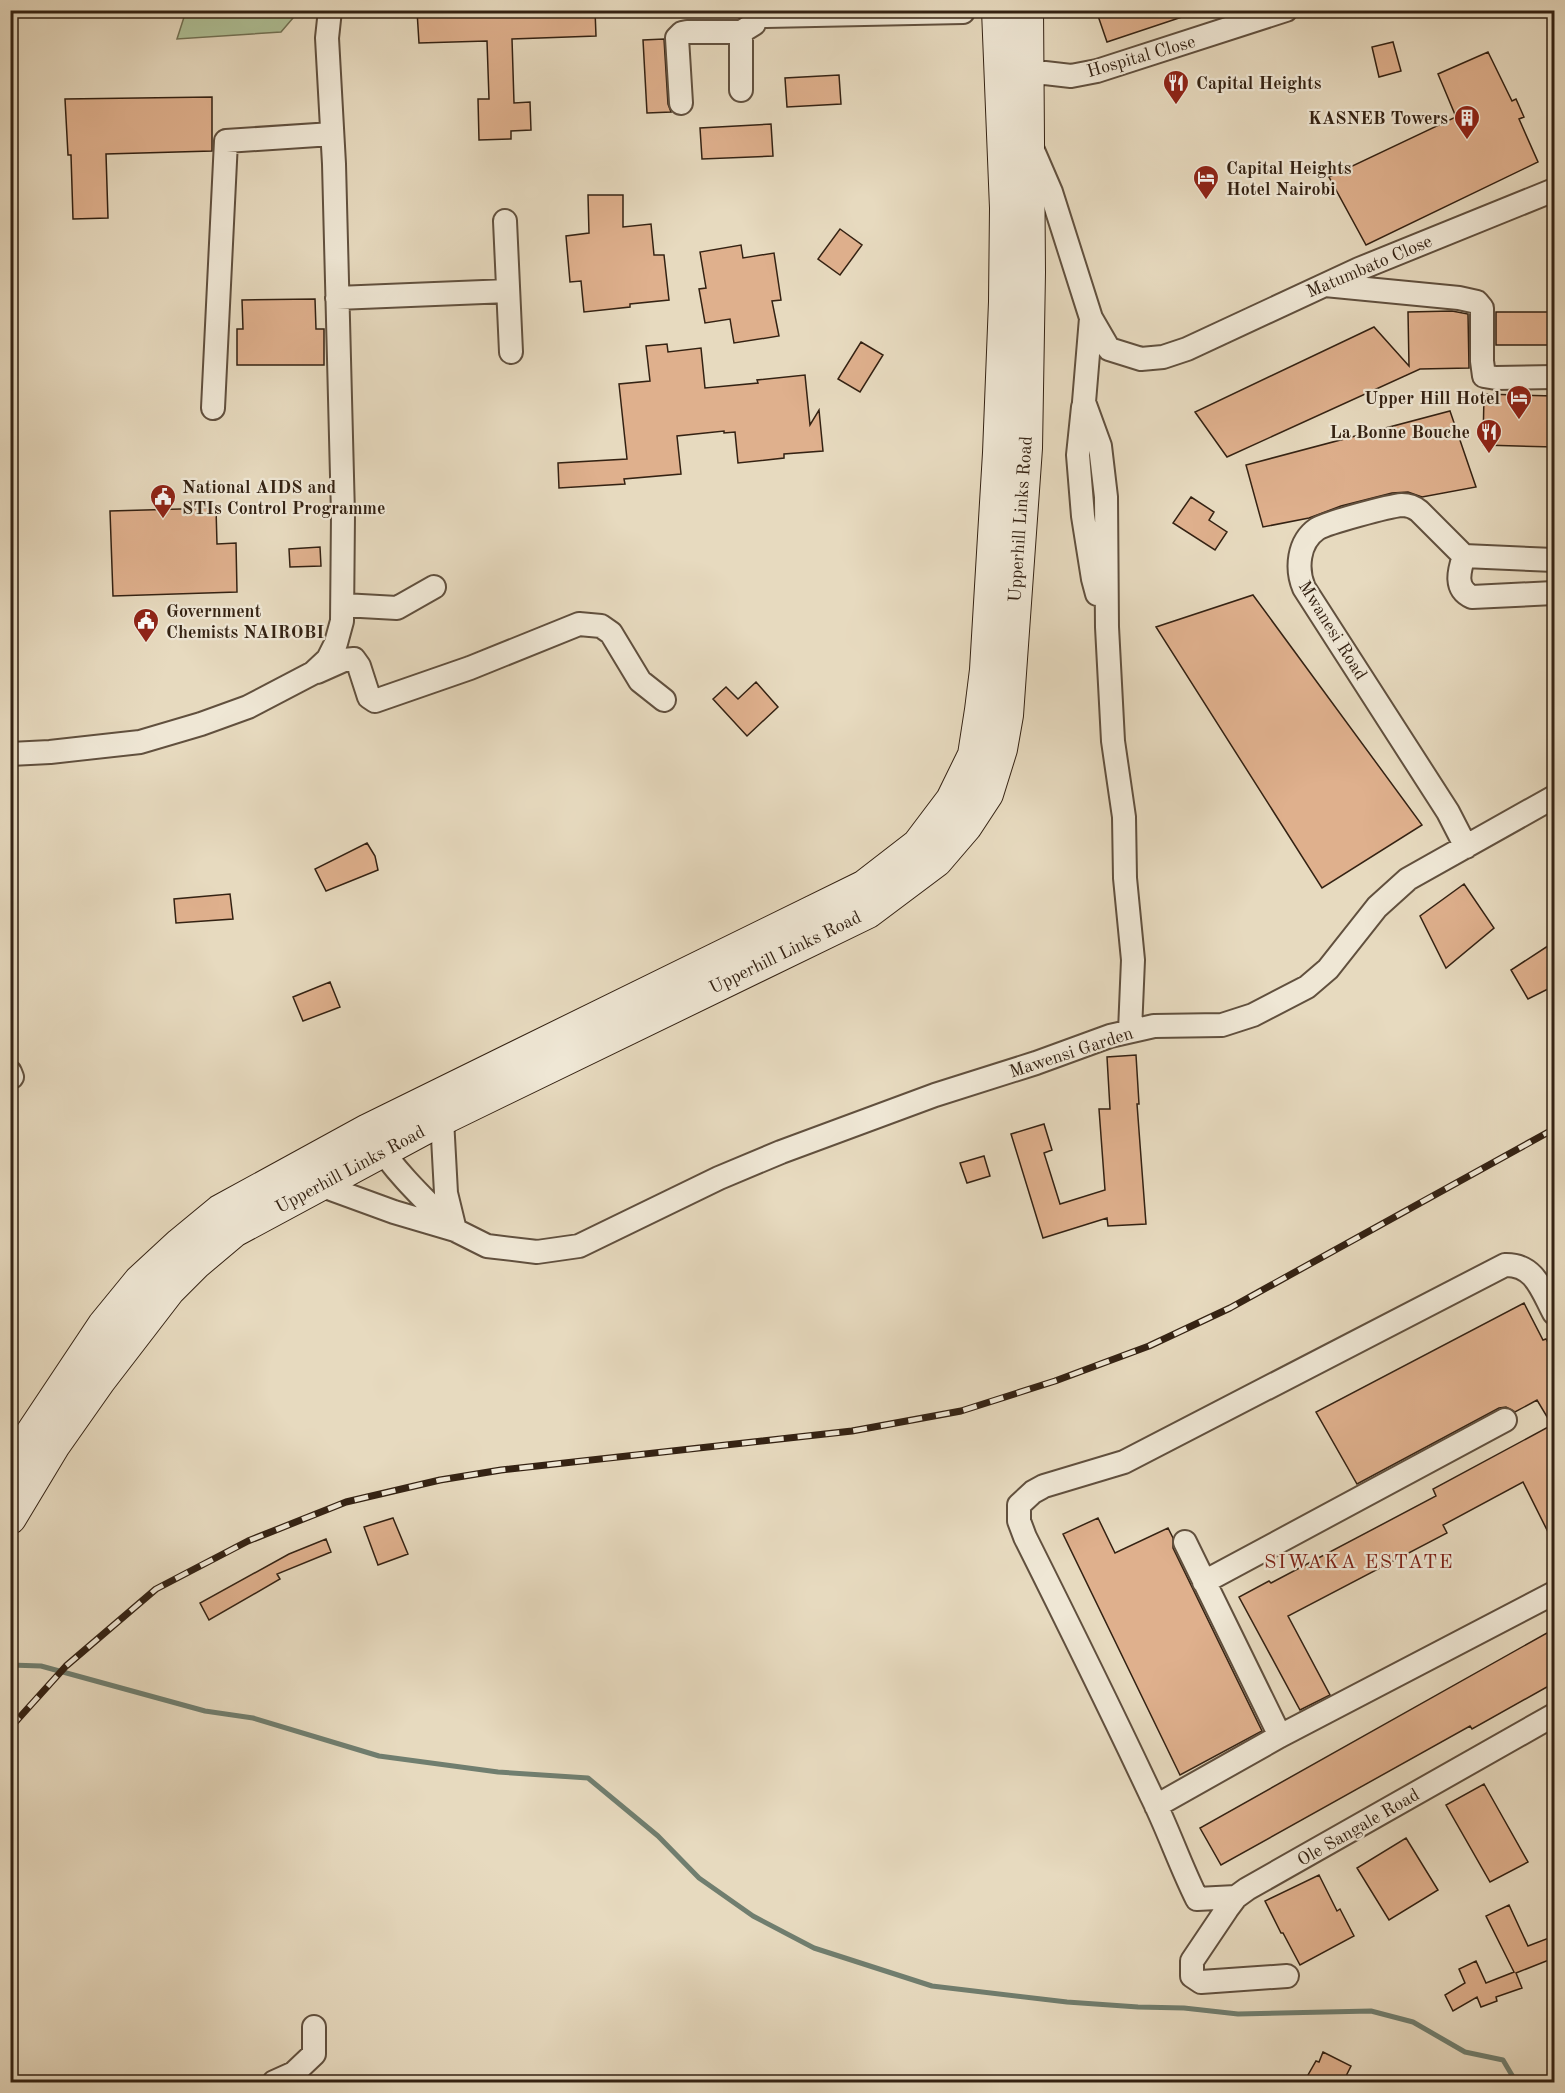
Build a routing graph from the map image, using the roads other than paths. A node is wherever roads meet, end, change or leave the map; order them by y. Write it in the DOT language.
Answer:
graph roads {
  1 [pos="330,10"];
  2 [pos="998,10"];
  3 [pos="1027,10"];
  4 [pos="1286,10"];
  5 [pos="963,12"];
  6 [pos="766,13"];
  7 [pos="741,32"];
  8 [pos="1014,75"];
  9 [pos="741,90"];
  10 [pos="681,103"];
  11 [pos="332,134"];
  12 [pos="1029,139"];
  13 [pos="1554,190"];
  14 [pos="505,221"];
  15 [pos="1324,284"];
  16 [pos="508,291"];
  17 [pos="337,298"];
  18 [pos="1091,318"];
  19 [pos="511,352"];
  20 [pos="1554,377"];
  21 [pos="213,408"];
  22 [pos="1464,556"];
  23 [pos="1554,560"];
  24 [pos="434,587"];
  25 [pos="1554,593"];
  26 [pos="343,605"];
  27 [pos="313,673"];
  28 [pos="664,700"];
  29 [pos="10,754"];
  30 [pos="1554,797"];
  31 [pos="1466,847"];
  32 [pos="1130,1031"];
  33 [pos="438,1108"];
  34 [pos="376,1141"];
  35 [pos="320,1185"];
  36 [pos="455,1230"];
  37 [pos="1554,1313"];
  38 [pos="1505,1420"];
  39 [pos="10,1470"];
  40 [pos="10,1518"];
  41 [pos="1185,1542"];
  42 [pos="1204,1582"];
  43 [pos="1554,1593"];
  44 [pos="1554,1715"];
  45 [pos="1280,1736"];
  46 [pos="1156,1806"];
  47 [pos="1236,1897"];
  48 [pos="1287,1976"];
  49 [pos="315,2027"];
  50 [pos="274,2082"];
  1 -- 11 [label="street"];
  2 -- 8 [label="street"];
  3 -- 8 [label="street"];
  4 -- 8 [label="street, Hospital Close"];
  5 -- 6 [label="street"];
  6 -- 7 [label="street"];
  7 -- 9 [label="street"];
  7 -- 10 [label="street"];
  8 -- 12 [label="street, Upperhill Links Road"];
  8 -- 33 [label="street, Upperhill Links Road"];
  11 -- 17 [label="street"];
  11 -- 21 [label="street"];
  12 -- 18 [label="street"];
  12 -- 33 [label="street, Upperhill Links Road"];
  13 -- 15 [label="street, Matumbato Close"];
  14 -- 16 [label="street"];
  15 -- 18 [label="street, Matumbato Close"];
  15 -- 20 [label="street"];
  16 -- 17 [label="street"];
  16 -- 19 [label="street"];
  17 -- 26 [label="street"];
  18 -- 32 [label="street"];
  22 -- 23 [label="street"];
  22 -- 25 [label="street"];
  22 -- 31 [label="street, Mwanesi Road"];
  24 -- 26 [label="street"];
  26 -- 27 [label="street"];
  27 -- 28 [label="street"];
  27 -- 29 [label="street"];
  30 -- 31 [label="street, Mawensi Garden"];
  31 -- 32 [label="street, Mawensi Garden"];
  32 -- 36 [label="street, Mawensi Garden"];
  33 -- 34 [label="street, Upperhill Links Road"];
  33 -- 36 [label="street"];
  34 -- 35 [label="street, Upperhill Links Road"];
  34 -- 36 [label="street"];
  34 -- 39 [label="street, Upperhill Links Road"];
  35 -- 36 [label="street"];
  35 -- 40 [label="street, Upperhill Links Road"];
  37 -- 46 [label="street"];
  38 -- 42 [label="street"];
  41 -- 42 [label="street"];
  42 -- 45 [label="street"];
  43 -- 45 [label="street"];
  44 -- 47 [label="street, Ole Sangale Road"];
  45 -- 46 [label="street"];
  46 -- 47 [label="street"];
  47 -- 48 [label="street, Ole Sangale Road"];
  49 -- 50 [label="street"];
}
